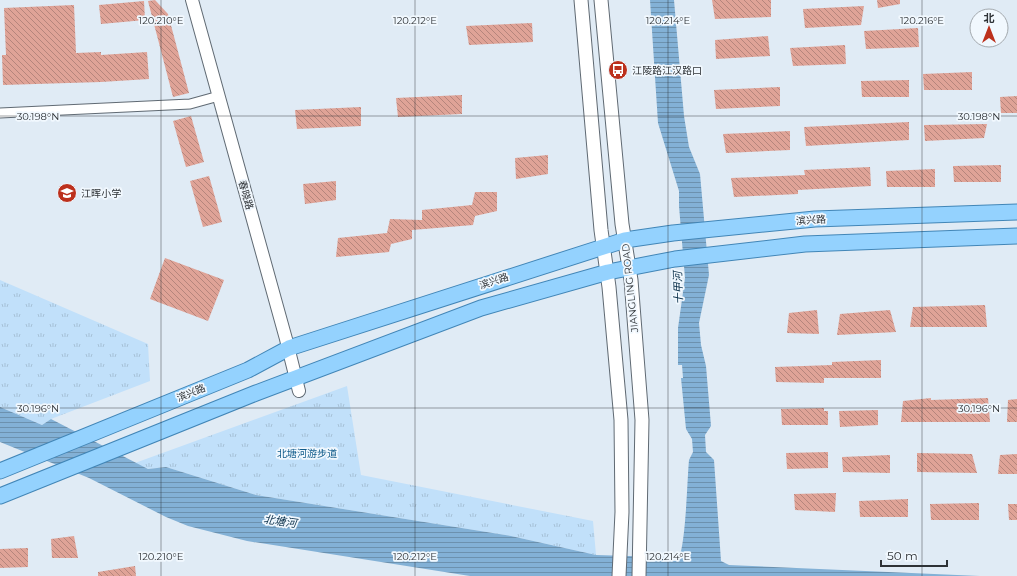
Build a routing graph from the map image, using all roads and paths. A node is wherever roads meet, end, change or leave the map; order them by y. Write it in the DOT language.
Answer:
graph roads {
  1 [pos="192,0"];
  2 [pos="581,0"];
  3 [pos="601,0"];
  4 [pos="219,96"];
  5 [pos="0,113"];
  6 [pos="1017,212"];
  7 [pos="1017,236"];
  8 [pos="625,240"];
  9 [pos="604,246"];
  10 [pos="629,268"];
  11 [pos="608,272"];
  12 [pos="289,348"];
  13 [pos="297,385"];
  14 [pos="0,471"];
  15 [pos="0,496"];
  16 [pos="619,576"];
  17 [pos="639,576"];
  1 -- 4 [label="street, 春晓路"];
  2 -- 9 [label="main road, JIANGLING ROAD"];
  3 -- 8 [label="main road, JIANGLING ROAD"];
  4 -- 5 [label="street"];
  4 -- 12 [label="street, 春晓路"];
  6 -- 8 [label="main road, 滨兴路"];
  7 -- 10 [label="main road"];
  8 -- 9 [label="main road, 滨兴路"];
  8 -- 10 [label="main road, JIANGLING ROAD"];
  9 -- 11 [label="main road, JIANGLING ROAD"];
  9 -- 12 [label="main road, 滨兴路"];
  10 -- 11 [label="main road"];
  10 -- 17 [label="main road, JIANGLING ROAD"];
  11 -- 13 [label="main road"];
  11 -- 16 [label="main road, JIANGLING ROAD"];
  12 -- 13 [label="street, 春晓路"];
  12 -- 14 [label="main road, 滨兴路"];
  13 -- 15 [label="main road"];
}
